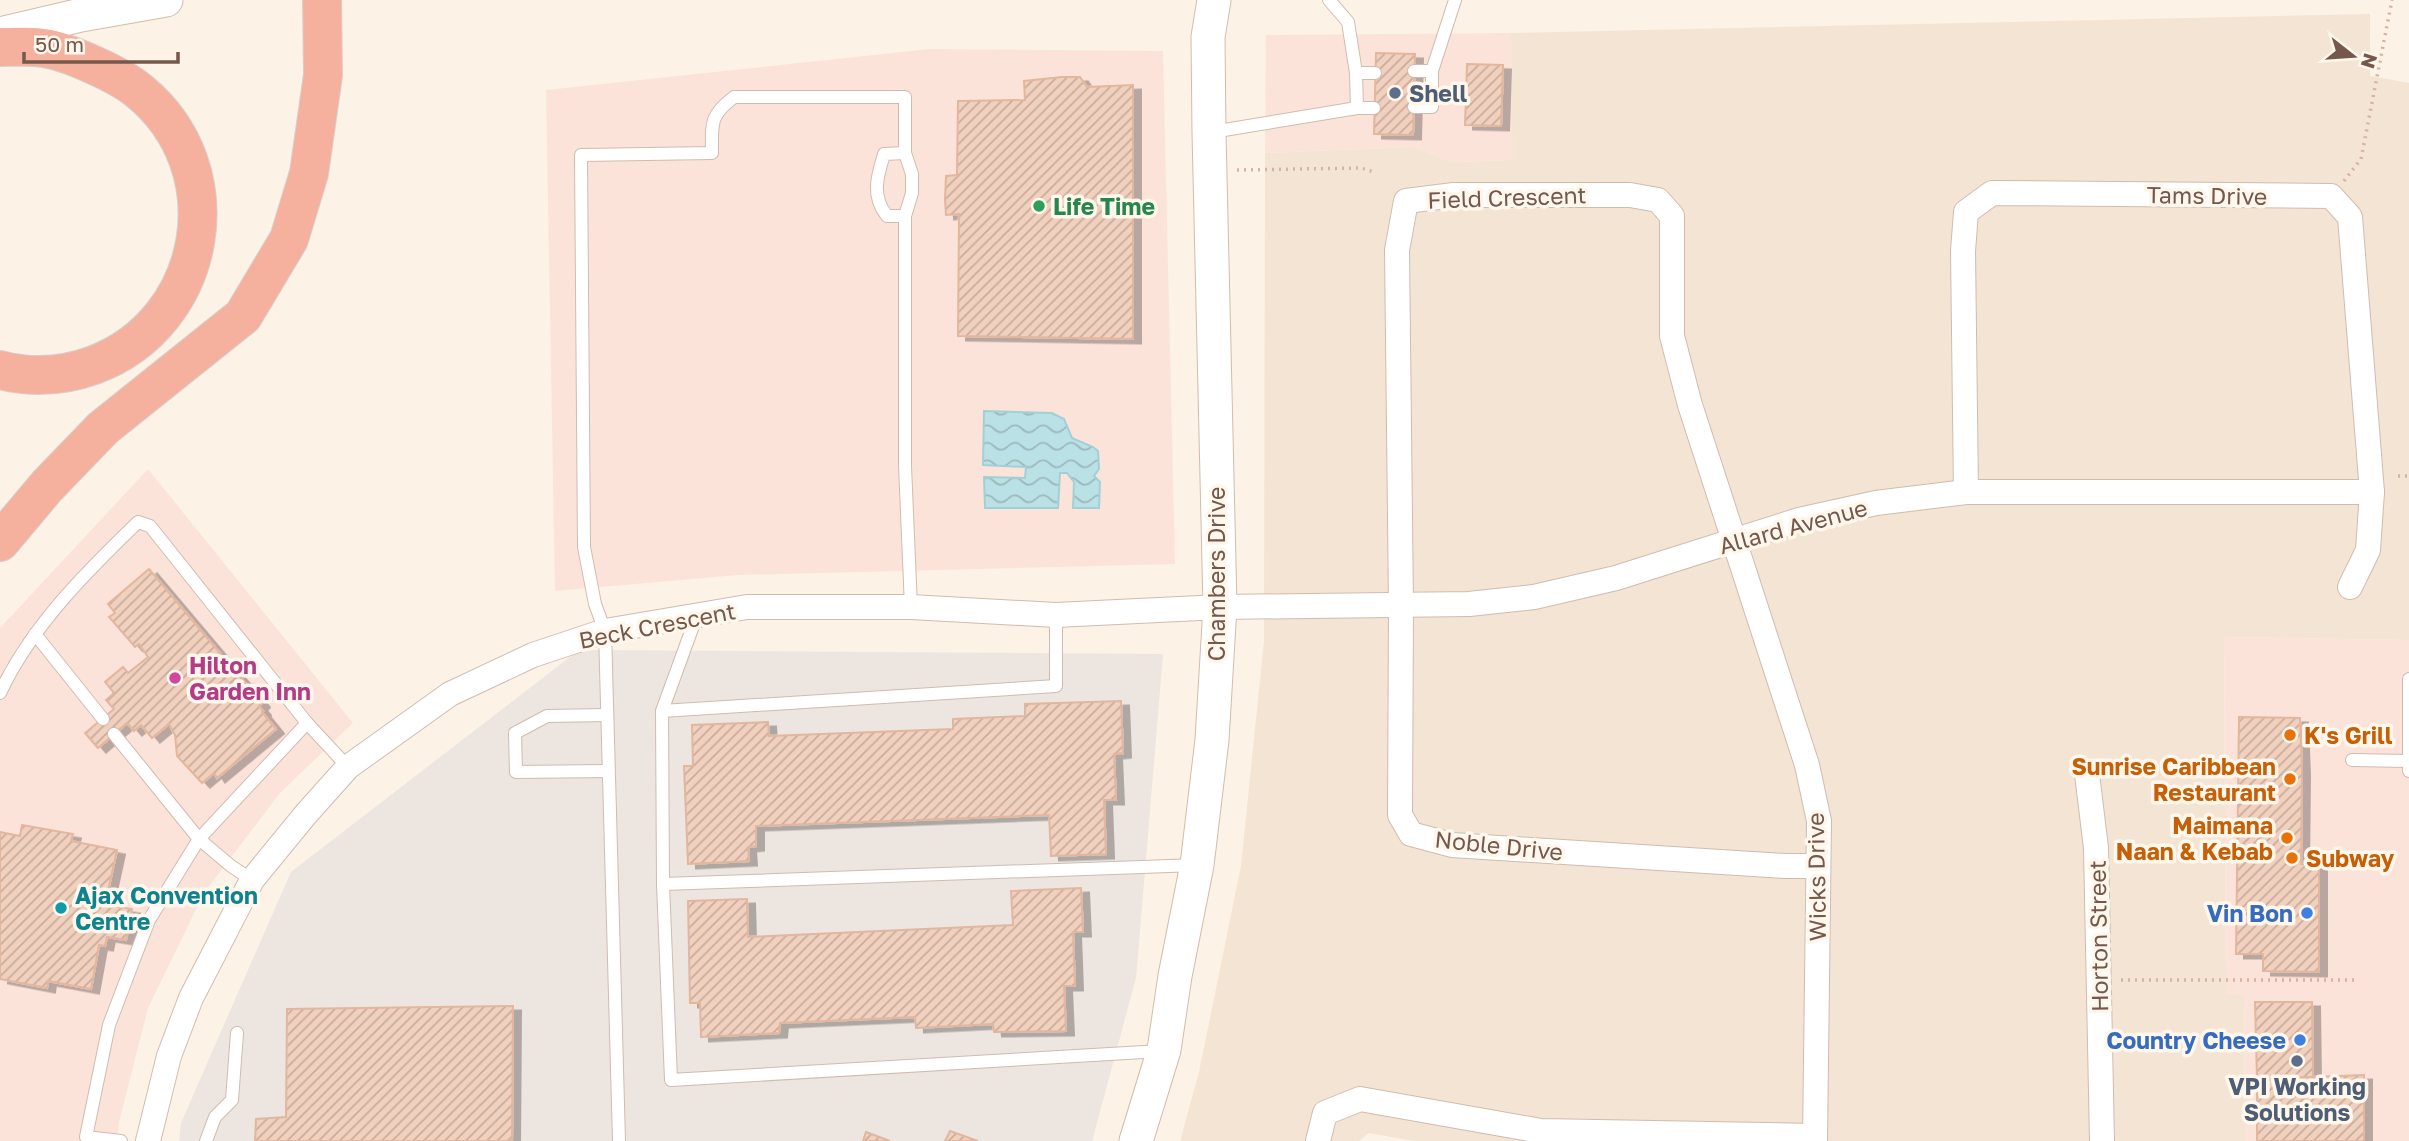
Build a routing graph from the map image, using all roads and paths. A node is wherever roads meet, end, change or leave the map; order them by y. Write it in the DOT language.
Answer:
graph roads {
  1 [pos="166,0"];
  2 [pos="322,0"];
  3 [pos="1214,0"];
  4 [pos="1329,0"];
  5 [pos="1455,0"];
  6 [pos="2392,0"];
  7 [pos="0,34"];
  8 [pos="0,47"];
  9 [pos="1414,71"];
  10 [pos="1432,71"];
  11 [pos="1356,73"];
  12 [pos="1375,73"];
  13 [pos="1413,107"];
  14 [pos="1357,108"];
  15 [pos="1374,108"];
  16 [pos="1209,132"];
  17 [pos="905,153"];
  18 [pos="1210,170"];
  19 [pos="1374,172"];
  20 [pos="2332,196"];
  21 [pos="905,216"];
  22 [pos="0,370"];
  23 [pos="2398,476"];
  24 [pos="2409,476"];
  25 [pos="1966,492"];
  26 [pos="2372,492"];
  27 [pos="1734,541"];
  28 [pos="0,542"];
  29 [pos="2350,587"];
  30 [pos="911,607"];
  31 [pos="1220,607"];
  32 [pos="1401,607"];
  33 [pos="698,614"];
  34 [pos="1056,615"];
  35 [pos="605,631"];
  36 [pos="35,634"];
  37 [pos="2409,679"];
  38 [pos="0,693"];
  39 [pos="662,711"];
  40 [pos="606,715"];
  41 [pos="103,719"];
  42 [pos="307,723"];
  43 [pos="114,734"];
  44 [pos="2351,760"];
  45 [pos="2409,761"];
  46 [pos="348,766"];
  47 [pos="608,771"];
  48 [pos="2409,771"];
  49 [pos="2087,774"];
  50 [pos="199,839"];
  51 [pos="1197,865"];
  52 [pos="1818,866"];
  53 [pos="252,880"];
  54 [pos="663,884"];
  55 [pos="2099,980"];
  56 [pos="2357,980"];
  57 [pos="237,1034"];
  58 [pos="1164,1050"];
  59 [pos="1815,1138"];
  60 [pos="86,1139"];
  61 [pos="121,1141"];
  62 [pos="148,1141"];
  63 [pos="206,1141"];
  64 [pos="619,1141"];
  65 [pos="1136,1141"];
  66 [pos="1318,1141"];
  67 [pos="2102,1141"];
  1 -- 7 [label="street"];
  2 -- 28 [label="highway"];
  3 -- 16 [label="street, Chambers Drive"];
  4 -- 11 [label="lane"];
  5 -- 10 [label="lane"];
  6 -- 20 [label="path"];
  8 -- 22 [label="highway"];
  9 -- 10 [label="lane"];
  10 -- 13 [label="lane"];
  11 -- 12 [label="lane"];
  11 -- 14 [label="lane"];
  14 -- 15 [label="lane"];
  14 -- 16 [label="lane"];
  16 -- 18 [label="street, Chambers Drive"];
  17 -- 21 [label="lane"];
  17 -- 21 [label="lane"];
  17 -- 35 [label="lane"];
  18 -- 19 [label="path"];
  18 -- 31 [label="street, Chambers Drive"];
  20 -- 25 [label="street, Tams Drive"];
  20 -- 26 [label="street"];
  21 -- 30 [label="lane"];
  23 -- 24 [label="path"];
  25 -- 26 [label="street, Allard Avenue"];
  25 -- 27 [label="street, Allard Avenue"];
  26 -- 29 [label="street"];
  27 -- 32 [label="street, Allard Avenue"];
  27 -- 32 [label="street, Field Crescent"];
  27 -- 52 [label="street, Wicks Drive"];
  30 -- 33 [label="street, Beck Crescent"];
  30 -- 34 [label="street, Beck Crescent"];
  31 -- 32 [label="street, Allard Avenue"];
  31 -- 34 [label="street, Beck Crescent"];
  31 -- 51 [label="street, Chambers Drive"];
  32 -- 52 [label="street, Noble Drive"];
  33 -- 35 [label="street, Beck Crescent"];
  33 -- 39 [label="lane"];
  34 -- 39 [label="lane"];
  35 -- 40 [label="lane"];
  35 -- 46 [label="street, Beck Crescent"];
  36 -- 38 [label="lane"];
  36 -- 41 [label="lane"];
  36 -- 42 [label="lane"];
  37 -- 45 [label="lane"];
  39 -- 54 [label="lane"];
  40 -- 47 [label="lane"];
  40 -- 47 [label="lane"];
  42 -- 46 [label="lane"];
  42 -- 50 [label="lane"];
  43 -- 50 [label="lane"];
  44 -- 45 [label="lane"];
  45 -- 48 [label="lane"];
  46 -- 53 [label="street, Beck Crescent"];
  47 -- 64 [label="lane"];
  49 -- 55 [label="street, Horton Street"];
  50 -- 53 [label="lane"];
  50 -- 60 [label="lane"];
  51 -- 54 [label="lane"];
  51 -- 58 [label="street, Chambers Drive"];
  52 -- 59 [label="street, Wicks Drive"];
  53 -- 62 [label="street, Beck Crescent"];
  54 -- 58 [label="lane"];
  55 -- 56 [label="path"];
  55 -- 67 [label="street, Horton Street"];
  57 -- 63 [label="lane"];
  58 -- 65 [label="street, Chambers Drive"];
  59 -- 66 [label="street"];
  60 -- 61 [label="lane"];
}
